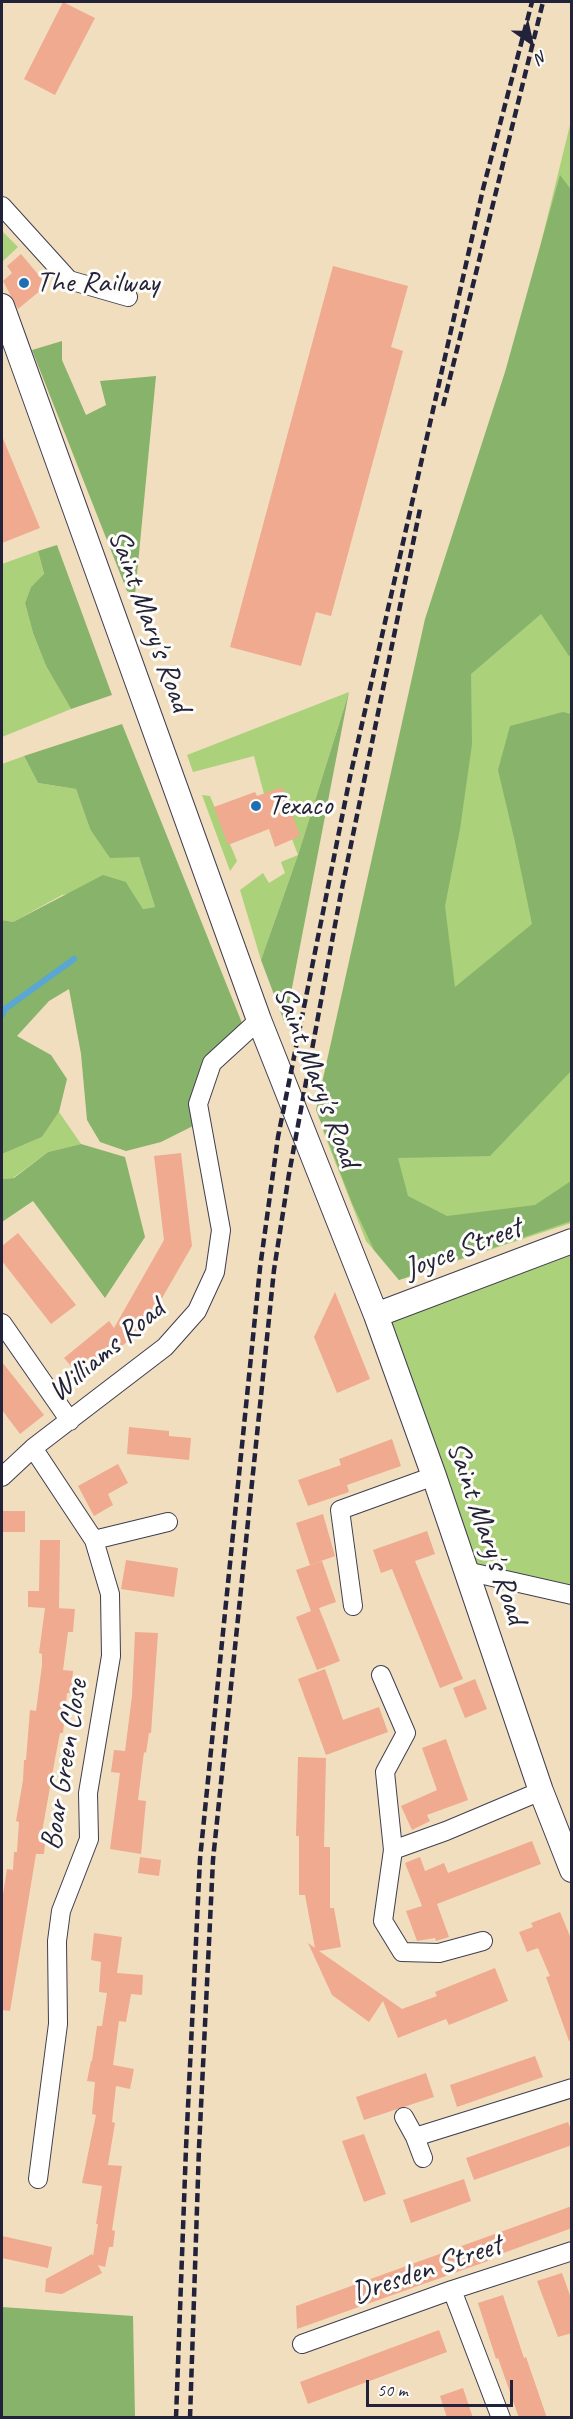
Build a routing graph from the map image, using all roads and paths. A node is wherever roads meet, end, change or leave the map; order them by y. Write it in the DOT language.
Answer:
graph roads {
  1 [pos="2,206"];
  2 [pos="128,297"];
  3 [pos="2,306"];
  4 [pos="259,1020"];
  5 [pos="572,1241"];
  6 [pos="376,1315"];
  7 [pos="2,1323"];
  8 [pos="70,1421"];
  9 [pos="33,1448"];
  10 [pos="434,1476"];
  11 [pos="2,1477"];
  12 [pos="168,1522"];
  13 [pos="94,1539"];
  14 [pos="466,1571"];
  15 [pos="572,1595"];
  16 [pos="353,1606"];
  17 [pos="381,1675"];
  18 [pos="541,1791"];
  19 [pos="393,1850"];
  20 [pos="572,1870"];
  21 [pos="483,1941"];
  22 [pos="572,2088"];
  23 [pos="404,2117"];
  24 [pos="415,2137"];
  25 [pos="423,2158"];
  26 [pos="38,2179"];
  27 [pos="572,2251"];
  28 [pos="452,2290"];
  29 [pos="302,2344"];
  30 [pos="501,2418"];
  1 -- 2 [label="street"];
  3 -- 4 [label="street, Saint Mary's Road"];
  4 -- 6 [label="street, Saint Mary's Road"];
  4 -- 8 [label="street, Williams Road"];
  5 -- 6 [label="street, Joyce Street"];
  6 -- 10 [label="street, Saint Mary's Road"];
  7 -- 8 [label="street"];
  8 -- 9 [label="street, Williams Road"];
  9 -- 11 [label="street, Williams Road"];
  9 -- 13 [label="street, Boar Green Close"];
  10 -- 14 [label="street, Saint Mary's Road"];
  10 -- 16 [label="street"];
  12 -- 13 [label="street"];
  13 -- 26 [label="street, Boar Green Close"];
  14 -- 15 [label="street"];
  14 -- 18 [label="street, Saint Mary's Road"];
  17 -- 19 [label="street"];
  18 -- 19 [label="street"];
  18 -- 20 [label="street, Saint Mary's Road"];
  19 -- 21 [label="street"];
  22 -- 24 [label="street"];
  23 -- 24 [label="street"];
  24 -- 25 [label="street"];
  27 -- 28 [label="street, Dresden Street"];
  28 -- 29 [label="street, Dresden Street"];
  28 -- 30 [label="street"];
}
